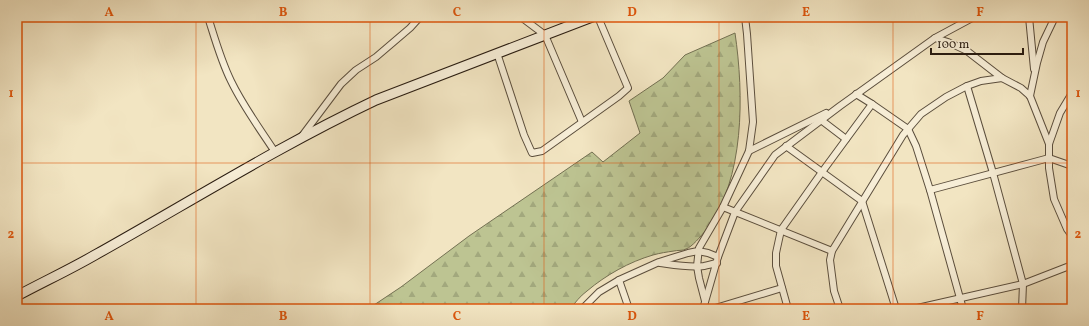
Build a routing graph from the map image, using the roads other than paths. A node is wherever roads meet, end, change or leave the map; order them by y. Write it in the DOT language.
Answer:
graph roads {
  1 [pos="208,17"];
  2 [pos="420,17"];
  3 [pos="521,17"];
  4 [pos="592,17"];
  5 [pos="598,17"];
  6 [pos="745,17"];
  7 [pos="974,17"];
  8 [pos="1029,17"];
  9 [pos="1055,17"];
  10 [pos="544,35"];
  11 [pos="935,38"];
  12 [pos="497,53"];
  13 [pos="1034,74"];
  14 [pos="1002,78"];
  15 [pos="967,86"];
  16 [pos="1072,93"];
  17 [pos="856,94"];
  18 [pos="1030,96"];
  19 [pos="872,104"];
  20 [pos="840,106"];
  21 [pos="821,120"];
  22 [pos="582,122"];
  23 [pos="908,129"];
  24 [pos="300,139"];
  25 [pos="846,139"];
  26 [pos="1049,144"];
  27 [pos="786,146"];
  28 [pos="749,151"];
  29 [pos="275,152"];
  30 [pos="1049,158"];
  31 [pos="1072,166"];
  32 [pos="822,172"];
  33 [pos="993,173"];
  34 [pos="930,190"];
  35 [pos="862,201"];
  36 [pos="723,207"];
  37 [pos="735,212"];
  38 [pos="781,230"];
  39 [pos="1072,236"];
  40 [pos="698,251"];
  41 [pos="832,251"];
  42 [pos="718,260"];
  43 [pos="658,262"];
  44 [pos="1072,265"];
  45 [pos="697,266"];
  46 [pos="619,280"];
  47 [pos="1022,284"];
  48 [pos="782,288"];
  49 [pos="17,296"];
  50 [pos="960,298"];
  51 [pos="705,301"];
  52 [pos="582,309"];
  53 [pos="629,309"];
  54 [pos="703,309"];
  55 [pos="712,309"];
  56 [pos="788,309"];
  57 [pos="840,309"];
  58 [pos="896,309"];
  59 [pos="913,309"];
  60 [pos="963,309"];
  61 [pos="1022,309"];
  1 -- 29 [label="street"];
  2 -- 24 [label="street"];
  3 -- 10 [label="street"];
  4 -- 10 [label="street"];
  5 -- 22 [label="street"];
  6 -- 28 [label="street"];
  7 -- 11 [label="street"];
  8 -- 13 [label="street"];
  9 -- 13 [label="street"];
  10 -- 12 [label="street"];
  10 -- 22 [label="street"];
  11 -- 14 [label="street"];
  11 -- 17 [label="street"];
  12 -- 22 [label="street"];
  12 -- 24 [label="street"];
  13 -- 18 [label="street"];
  14 -- 15 [label="street"];
  14 -- 18 [label="street"];
  15 -- 23 [label="street"];
  15 -- 33 [label="street"];
  16 -- 26 [label="street"];
  17 -- 19 [label="street"];
  17 -- 20 [label="street"];
  18 -- 26 [label="street"];
  19 -- 23 [label="street"];
  19 -- 25 [label="street"];
  20 -- 21 [label="street"];
  20 -- 28 [label="street"];
  21 -- 25 [label="street"];
  21 -- 27 [label="street"];
  23 -- 34 [label="street"];
  23 -- 35 [label="street"];
  24 -- 29 [label="street"];
  25 -- 32 [label="street"];
  26 -- 30 [label="street"];
  27 -- 32 [label="street"];
  27 -- 37 [label="street"];
  28 -- 36 [label="street"];
  29 -- 49 [label="street"];
  30 -- 31 [label="street"];
  30 -- 33 [label="street"];
  30 -- 39 [label="street"];
  32 -- 35 [label="street"];
  32 -- 38 [label="street"];
  33 -- 34 [label="street"];
  33 -- 47 [label="street"];
  34 -- 50 [label="street"];
  35 -- 41 [label="street"];
  35 -- 58 [label="street"];
  36 -- 37 [label="street"];
  36 -- 40 [label="street"];
  37 -- 38 [label="street"];
  37 -- 42 [label="street"];
  38 -- 41 [label="street"];
  38 -- 48 [label="street"];
  40 -- 42 [label="street"];
  40 -- 43 [label="street"];
  40 -- 45 [label="street"];
  41 -- 57 [label="street"];
  42 -- 45 [label="street"];
  42 -- 51 [label="street"];
  43 -- 45 [label="street"];
  43 -- 46 [label="street"];
  44 -- 47 [label="street"];
  45 -- 51 [label="street"];
  46 -- 52 [label="street"];
  46 -- 53 [label="street"];
  47 -- 50 [label="street"];
  47 -- 61 [label="street"];
  48 -- 55 [label="street"];
  48 -- 56 [label="street"];
  50 -- 59 [label="street"];
  50 -- 60 [label="street"];
  51 -- 54 [label="street"];
}
